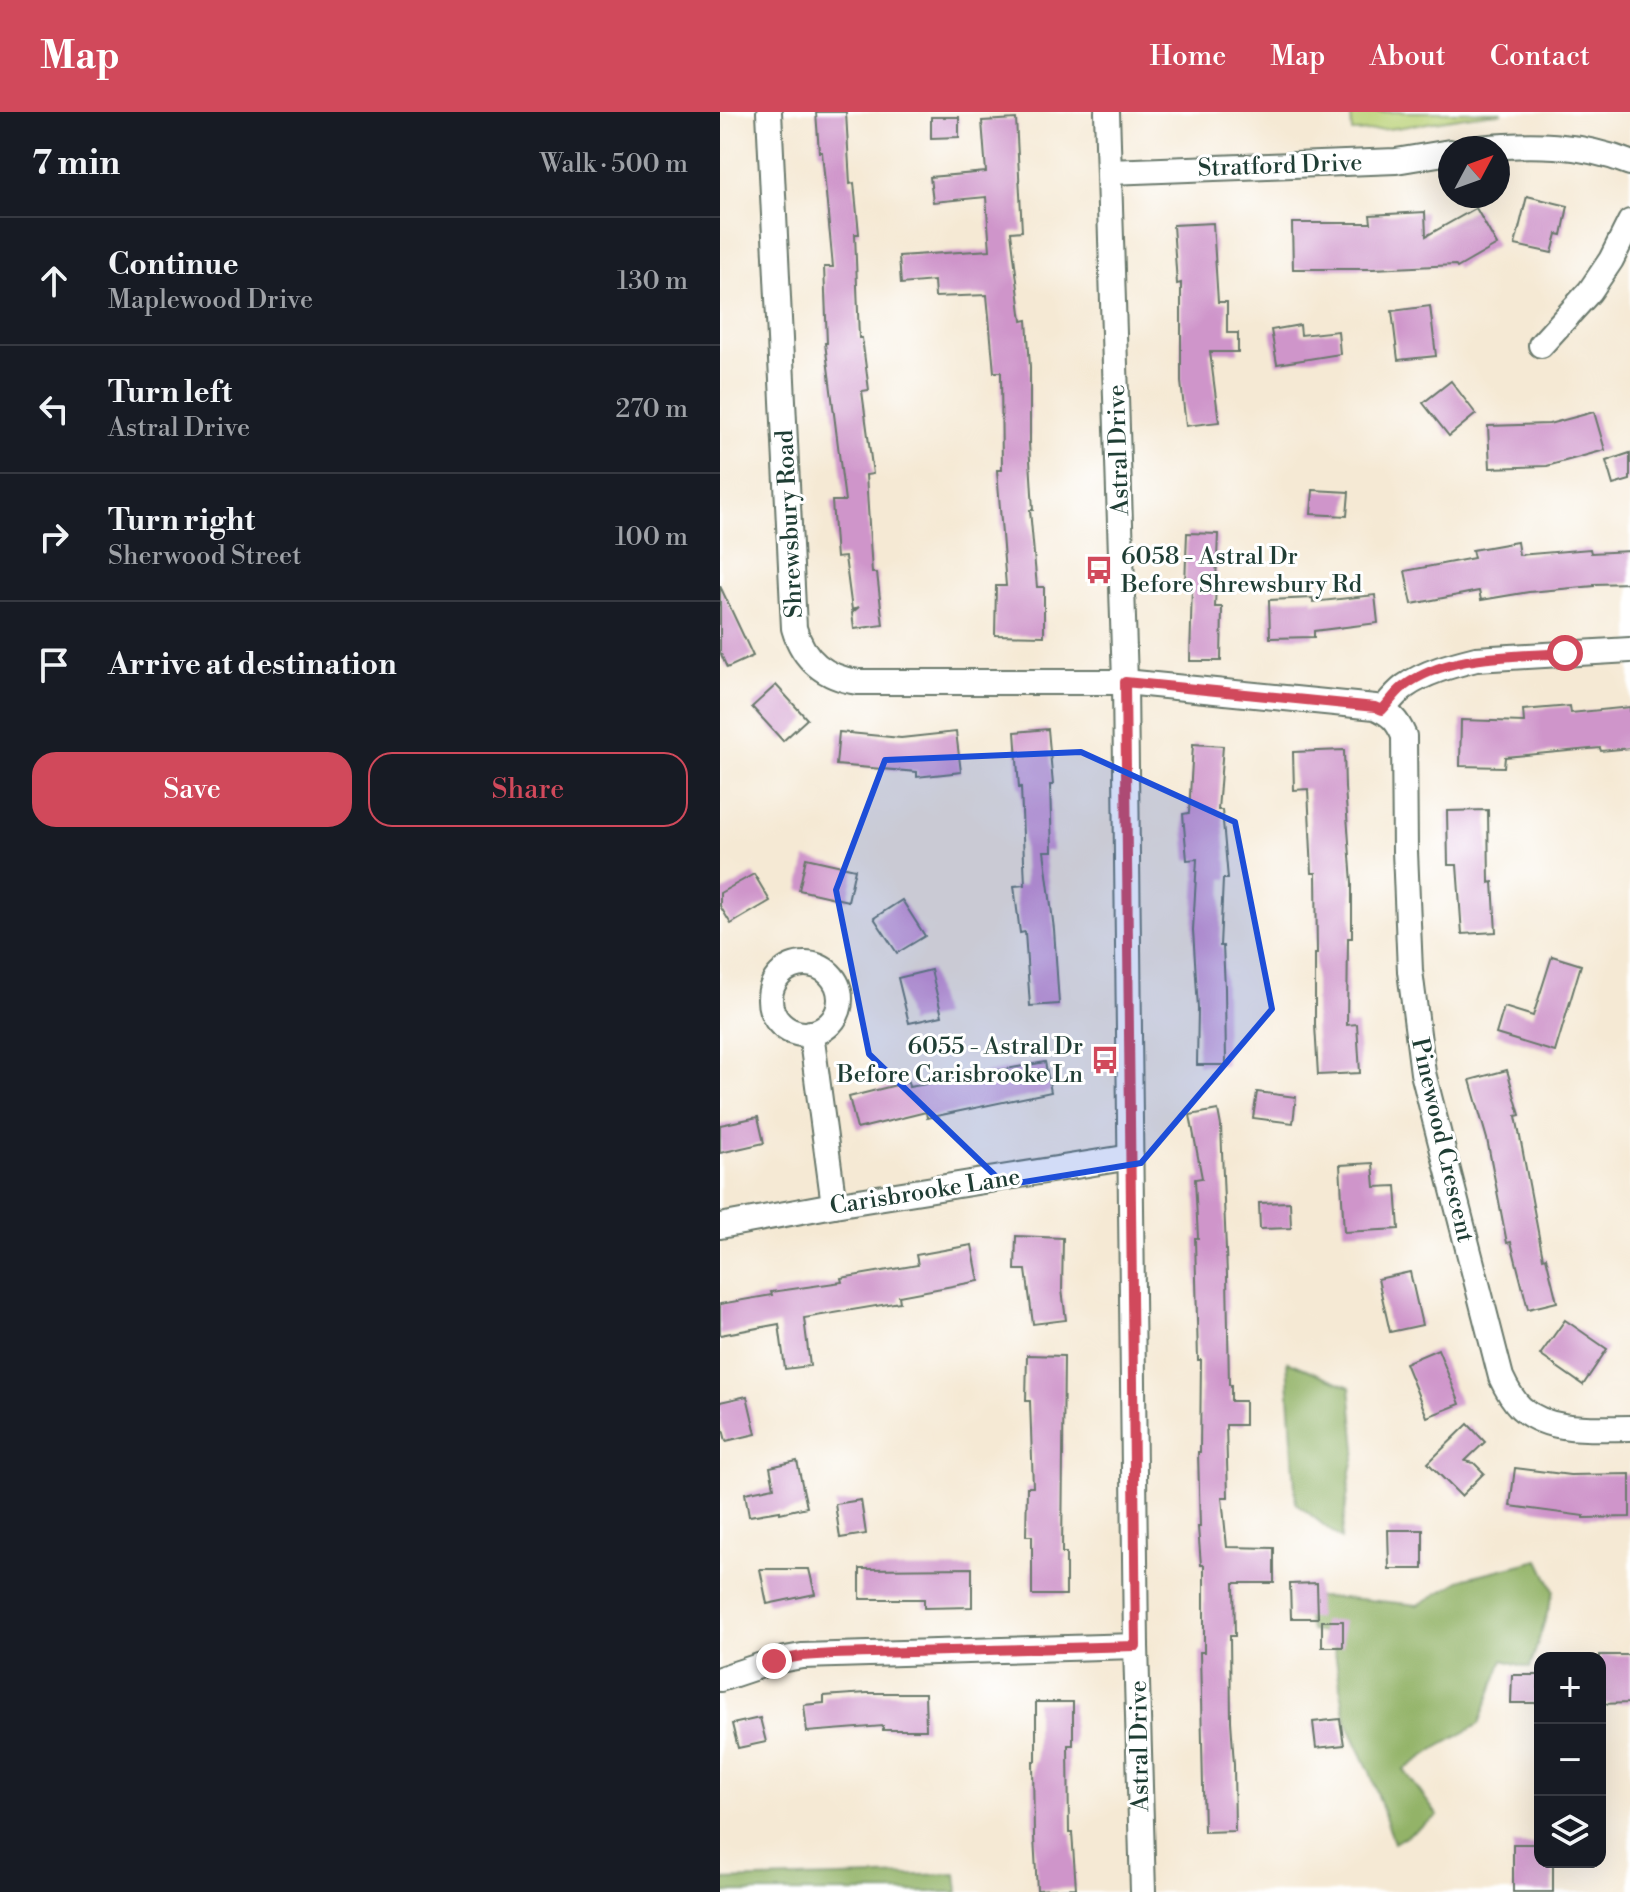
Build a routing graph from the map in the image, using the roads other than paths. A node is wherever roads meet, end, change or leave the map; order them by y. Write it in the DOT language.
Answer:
graph roads {
  1 [pos="769,112"];
  2 [pos="1107,112"];
  3 [pos="1510,145"];
  4 [pos="1438,154"];
  5 [pos="1630,163"];
  6 [pos="1109,172"];
  7 [pos="1630,222"];
  8 [pos="1541,345"];
  9 [pos="1630,650"];
  10 [pos="1125,682"];
  11 [pos="1382,710"];
  12 [pos="811,1033"];
  13 [pos="1131,1157"];
  14 [pos="834,1205"];
  15 [pos="720,1226"];
  16 [pos="1630,1428"];
  17 [pos="1136,1646"];
  18 [pos="720,1679"];
  19 [pos="1143,1892"];
  1 -- 10 [label="street, Shrewsbury Road"];
  2 -- 6 [label="street, Astral Drive"];
  3 -- 5 [label="street"];
  4 -- 6 [label="street, Stratford Drive"];
  6 -- 10 [label="street, Astral Drive"];
  7 -- 8 [label="street"];
  9 -- 11 [label="street"];
  10 -- 11 [label="street, Shrewsbury Road"];
  10 -- 13 [label="street, Astral Drive"];
  11 -- 16 [label="street, Pinewood Crescent"];
  12 -- 14 [label="street"];
  13 -- 14 [label="street, Carisbrooke Lane"];
  13 -- 17 [label="street, Astral Drive"];
  14 -- 15 [label="street, Carisbrooke Lane"];
  17 -- 18 [label="street"];
  17 -- 19 [label="street, Astral Drive"];
}
